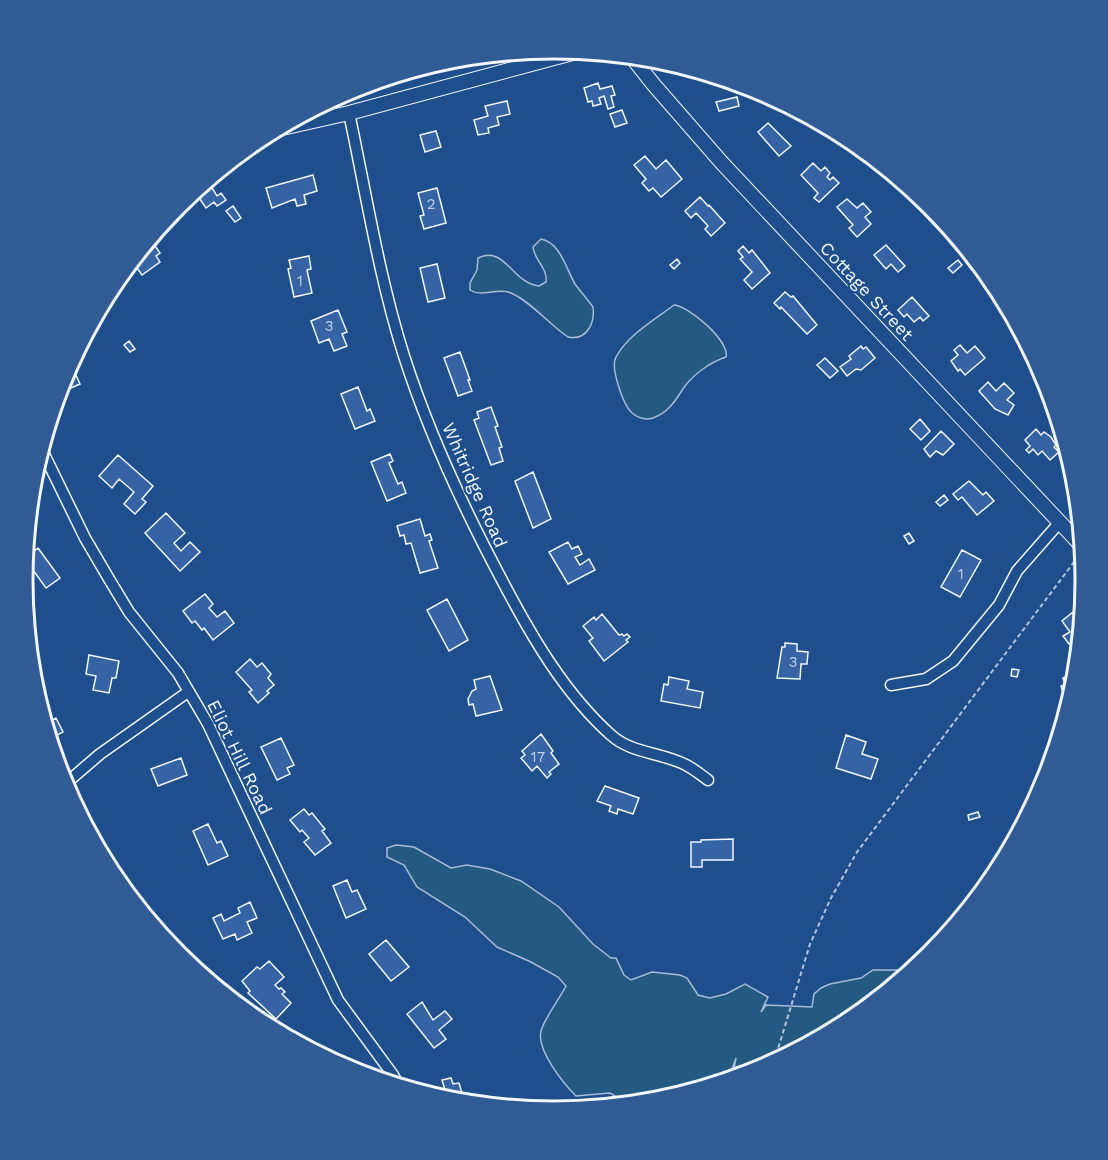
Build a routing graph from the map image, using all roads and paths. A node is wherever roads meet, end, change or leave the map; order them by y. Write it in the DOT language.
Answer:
graph roads {
  1 [pos="549,59"];
  2 [pos="639,66"];
  3 [pos="350,112"];
  4 [pos="307,122"];
  5 [pos="47,461"];
  6 [pos="1060,522"];
  7 [pos="1073,538"];
  8 [pos="1074,558"];
  9 [pos="891,685"];
  10 [pos="188,692"];
  11 [pos="72,778"];
  12 [pos="708,780"];
  13 [pos="778,1050"];
  14 [pos="393,1075"];
  1 -- 3 [label="street"];
  2 -- 6 [label="street, Cottage Street"];
  3 -- 4 [label="street"];
  3 -- 12 [label="street, Whitridge Road"];
  5 -- 10 [label="street, Eliot Hill Road"];
  6 -- 7 [label="street, Cottage Street"];
  6 -- 9 [label="street"];
  8 -- 13 [label="path"];
  10 -- 11 [label="street"];
  10 -- 14 [label="street, Eliot Hill Road"];
}
